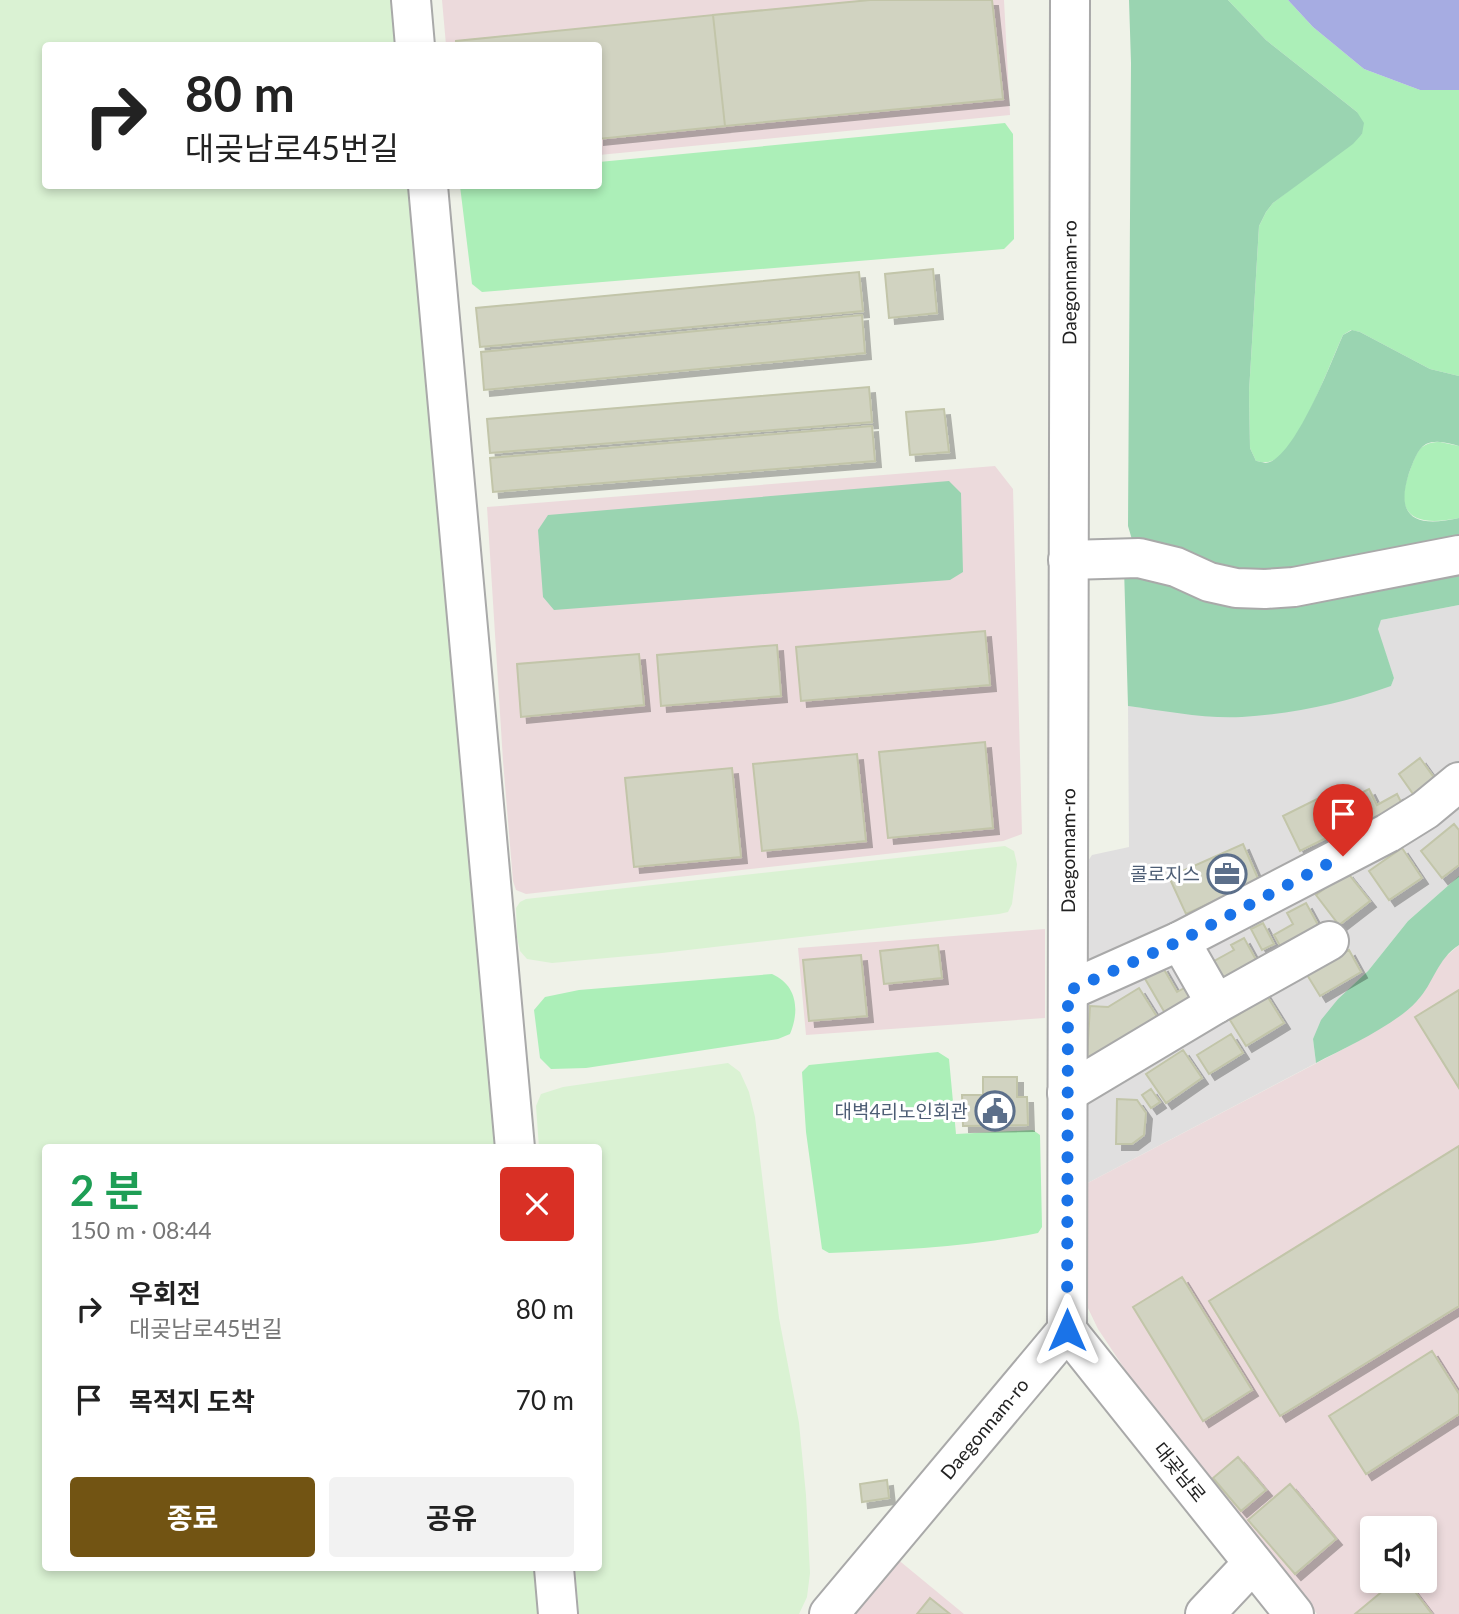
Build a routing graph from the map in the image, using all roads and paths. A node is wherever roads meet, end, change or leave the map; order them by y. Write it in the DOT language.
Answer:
graph roads {
  1 [pos="411,0"];
  2 [pos="1070,0"];
  3 [pos="415,42"];
  4 [pos="428,189"];
  5 [pos="1459,555"];
  6 [pos="1069,560"];
  7 [pos="1459,782"];
  8 [pos="1180,941"];
  9 [pos="1329,941"];
  10 [pos="1068,991"];
  11 [pos="1216,1004"];
  12 [pos="1067,1094"];
  13 [pos="515,1144"];
  14 [pos="1067,1330"];
  15 [pos="1253,1563"];
  16 [pos="554,1571"];
  17 [pos="558,1614"];
  18 [pos="829,1614"];
  19 [pos="1205,1614"];
  20 [pos="1294,1614"];
  1 -- 3 [label="street"];
  2 -- 6 [label="street, Daegonnam-ro"];
  4 -- 13 [label="street"];
  5 -- 6 [label="street"];
  6 -- 10 [label="street, Daegonnam-ro"];
  7 -- 8 [label="street"];
  8 -- 10 [label="street"];
  8 -- 11 [label="street"];
  9 -- 11 [label="street"];
  10 -- 12 [label="street, Daegonnam-ro"];
  11 -- 12 [label="street"];
  12 -- 14 [label="street, Daegonnam-ro"];
  14 -- 15 [label="street, 대곶남로"];
  14 -- 18 [label="street, Daegonnam-ro"];
  15 -- 19 [label="street"];
  15 -- 20 [label="street, 대곶남로"];
  16 -- 17 [label="street"];
}
